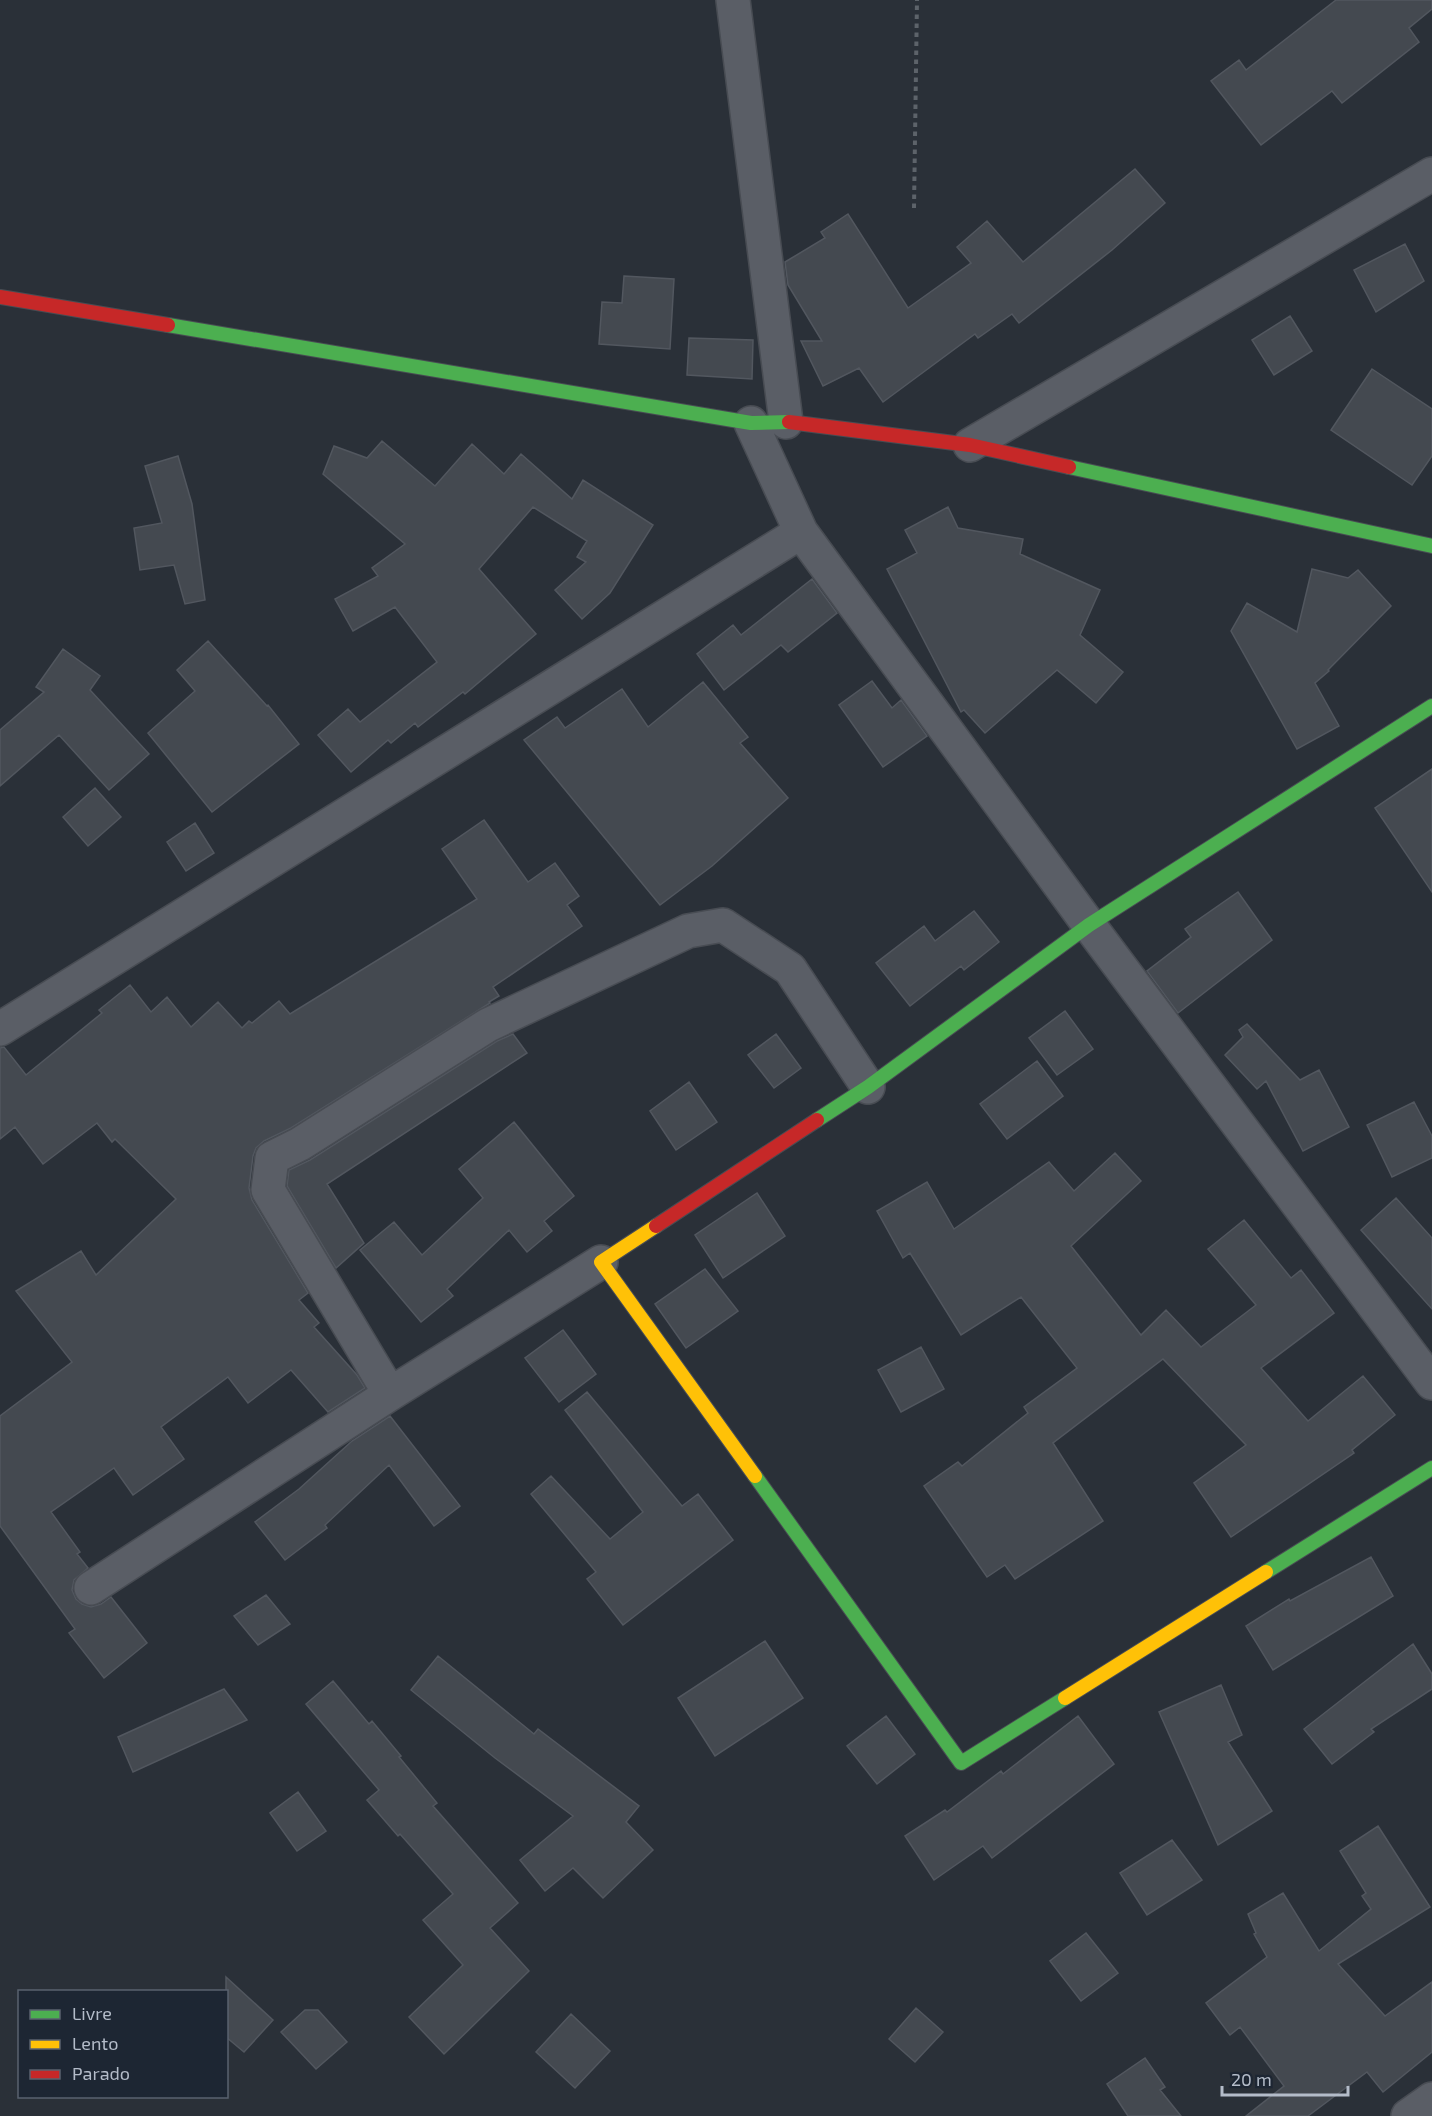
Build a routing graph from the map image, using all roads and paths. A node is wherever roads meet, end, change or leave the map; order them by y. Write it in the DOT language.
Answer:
graph roads {
  1 [pos="733,0"];
  2 [pos="917,0"];
  3 [pos="1432,174"];
  4 [pos="914,208"];
  5 [pos="0,297"];
  6 [pos="786,422"];
  7 [pos="751,423"];
  8 [pos="970,445"];
  9 [pos="801,532"];
  10 [pos="1432,546"];
  11 [pos="1432,706"];
  12 [pos="1089,925"];
  13 [pos="0,1029"];
  14 [pos="867,1087"];
  15 [pos="601,1262"];
  16 [pos="1432,1383"];
  17 [pos="390,1394"];
  18 [pos="1432,1468"];
  19 [pos="91,1588"];
  20 [pos="1432,2099"];
  21 [pos="1408,2116"];
  1 -- 6 [label="street"];
  2 -- 4 [label="path"];
  3 -- 8 [label="street"];
  5 -- 7 [label="street"];
  6 -- 7 [label="street"];
  6 -- 8 [label="street"];
  7 -- 9 [label="street"];
  8 -- 10 [label="street"];
  9 -- 12 [label="street"];
  9 -- 13 [label="street"];
  11 -- 12 [label="street"];
  12 -- 14 [label="street"];
  12 -- 16 [label="street"];
  14 -- 15 [label="street"];
  14 -- 17 [label="street"];
  15 -- 17 [label="street"];
  15 -- 18 [label="street"];
  17 -- 19 [label="street"];
  20 -- 21 [label="street"];
}
